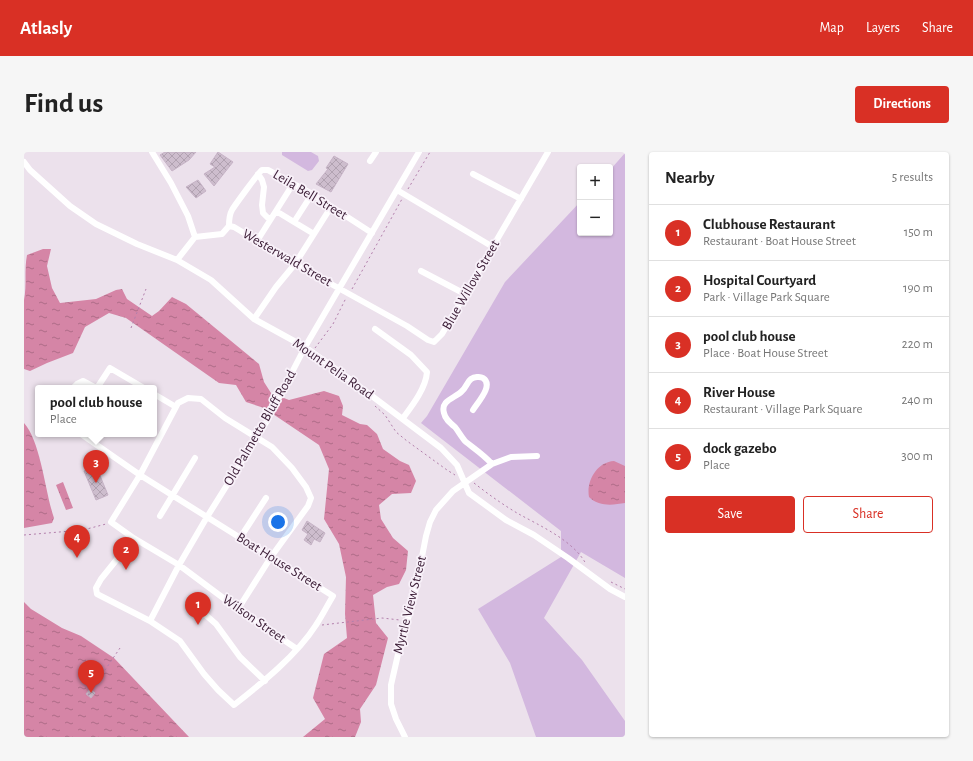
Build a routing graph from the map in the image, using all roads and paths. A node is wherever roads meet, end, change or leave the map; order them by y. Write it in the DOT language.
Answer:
graph roads {
  1 [pos="152,152"];
  2 [pos="376,152"];
  3 [pos="419,152"];
  4 [pos="430,152"];
  5 [pos="548,152"];
  6 [pos="370,161"];
  7 [pos="24,162"];
  8 [pos="258,174"];
  9 [pos="473,174"];
  10 [pos="293,184"];
  11 [pos="397,190"];
  12 [pos="312,194"];
  13 [pos="405,194"];
  14 [pos="521,199"];
  15 [pos="331,207"];
  16 [pos="276,211"];
  17 [pos="270,220"];
  18 [pos="294,222"];
  19 [pos="229,226"];
  20 [pos="372,233"];
  21 [pos="314,234"];
  22 [pos="195,237"];
  23 [pos="257,241"];
  24 [pos="493,247"];
  25 [pos="178,260"];
  26 [pos="295,264"];
  27 [pos="421,271"];
  28 [pos="146,289"];
  29 [pos="339,289"];
  30 [pos="349,294"];
  31 [pos="465,294"];
  32 [pos="254,319"];
  33 [pos="131,328"];
  34 [pos="375,329"];
  35 [pos="305,347"];
  36 [pos="312,353"];
  37 [pos="76,385"];
  38 [pos="90,385"];
  39 [pos="98,385"];
  40 [pos="139,385"];
  41 [pos="157,396"];
  42 [pos="176,407"];
  43 [pos="473,410"];
  44 [pos="403,418"];
  45 [pos="85,437"];
  46 [pos="257,437"];
  47 [pos="537,456"];
  48 [pos="195,458"];
  49 [pos="492,464"];
  50 [pos="140,475"];
  51 [pos="465,484"];
  52 [pos="173,496"];
  53 [pos="266,498"];
  54 [pos="160,516"];
  55 [pos="207,517"];
  56 [pos="111,522"];
  57 [pos="24,535"];
  58 [pos="132,537"];
  59 [pos="240,538"];
  60 [pos="270,557"];
  61 [pos="179,565"];
  62 [pos="625,597"];
  63 [pos="238,609"];
  64 [pos="200,610"];
  65 [pos="150,621"];
  66 [pos="407,621"];
  67 [pos="316,626"];
  68 [pos="120,648"];
  69 [pos="297,649"];
  70 [pos="265,681"];
  71 [pos="88,695"];
  72 [pos="405,737"];
  1 -- 22 [label="street"];
  2 -- 6 [label="street"];
  3 -- 11 [label="street, Old Palmetto Bluff Road"];
  4 -- 13 [label="path"];
  5 -- 14 [label="street, Blue Willow Street"];
  7 -- 25 [label="street, Mount Pelia Road"];
  8 -- 10 [label="street, Leila Bell Street"];
  8 -- 17 [label="street"];
  8 -- 19 [label="street, Leila Bell Street"];
  9 -- 14 [label="street"];
  10 -- 12 [label="street, Leila Bell Street"];
  10 -- 16 [label="street"];
  11 -- 13 [label="street"];
  11 -- 20 [label="street, Old Palmetto Bluff Road"];
  12 -- 15 [label="street, Leila Bell Street"];
  12 -- 18 [label="street"];
  13 -- 24 [label="street"];
  13 -- 30 [label="path"];
  14 -- 24 [label="street, Blue Willow Street"];
  15 -- 20 [label="street, Leila Bell Street"];
  15 -- 21 [label="street"];
  16 -- 17 [label="street"];
  16 -- 18 [label="street"];
  17 -- 23 [label="street"];
  18 -- 21 [label="street"];
  19 -- 22 [label="street, Westerwald Street"];
  19 -- 23 [label="street, Westerwald Street"];
  20 -- 29 [label="street, Old Palmetto Bluff Road"];
  21 -- 26 [label="street"];
  22 -- 25 [label="street"];
  23 -- 26 [label="street, Westerwald Street"];
  24 -- 31 [label="street, Blue Willow Street"];
  25 -- 32 [label="street, Mount Pelia Road"];
  26 -- 29 [label="street, Westerwald Street"];
  26 -- 32 [label="street"];
  27 -- 31 [label="street"];
  28 -- 33 [label="path"];
  29 -- 30 [label="street, Blue Willow Street"];
  29 -- 35 [label="street, Old Palmetto Bluff Road"];
  30 -- 31 [label="street, Blue Willow Street"];
  30 -- 36 [label="path"];
  32 -- 35 [label="street, Mount Pelia Road"];
  34 -- 44 [label="street"];
  35 -- 36 [label="street, Mount Pelia Road"];
  35 -- 46 [label="street, Old Palmetto Bluff Road"];
  36 -- 44 [label="street, Mount Pelia Road"];
  37 -- 38 [label="street"];
  39 -- 40 [label="street"];
  41 -- 42 [label="street"];
  42 -- 46 [label="street"];
  42 -- 50 [label="street"];
  43 -- 49 [label="street"];
  44 -- 51 [label="street, Mount Pelia Road"];
  45 -- 50 [label="street, Boat House Street"];
  46 -- 55 [label="street, Old Palmetto Bluff Road"];
  46 -- 60 [label="street"];
  47 -- 49 [label="street, Myrtle View Street"];
  48 -- 52 [label="street"];
  49 -- 51 [label="street, Myrtle View Street"];
  50 -- 52 [label="street, Boat House Street"];
  50 -- 56 [label="street"];
  51 -- 62 [label="street, Mount Pelia Road"];
  51 -- 66 [label="street, Myrtle View Street"];
  52 -- 54 [label="street"];
  52 -- 55 [label="street, Boat House Street"];
  53 -- 59 [label="street"];
  55 -- 59 [label="street, Boat House Street"];
  55 -- 61 [label="street, Old Palmetto Bluff Road"];
  56 -- 57 [label="path"];
  56 -- 58 [label="street, Wilson Street"];
  58 -- 61 [label="street, Wilson Street"];
  58 -- 65 [label="street"];
  59 -- 60 [label="street, Boat House Street"];
  60 -- 63 [label="street"];
  60 -- 67 [label="street, Boat House Street"];
  61 -- 63 [label="street, Wilson Street"];
  61 -- 65 [label="street, Old Palmetto Bluff Road"];
  63 -- 69 [label="street, Wilson Street"];
  64 -- 70 [label="street"];
  65 -- 70 [label="street, Boat House Street"];
  66 -- 67 [label="path"];
  66 -- 72 [label="street, Myrtle View Street"];
  67 -- 69 [label="street, Boat House Street"];
  68 -- 71 [label="path"];
  69 -- 70 [label="street, Boat House Street"];
}
